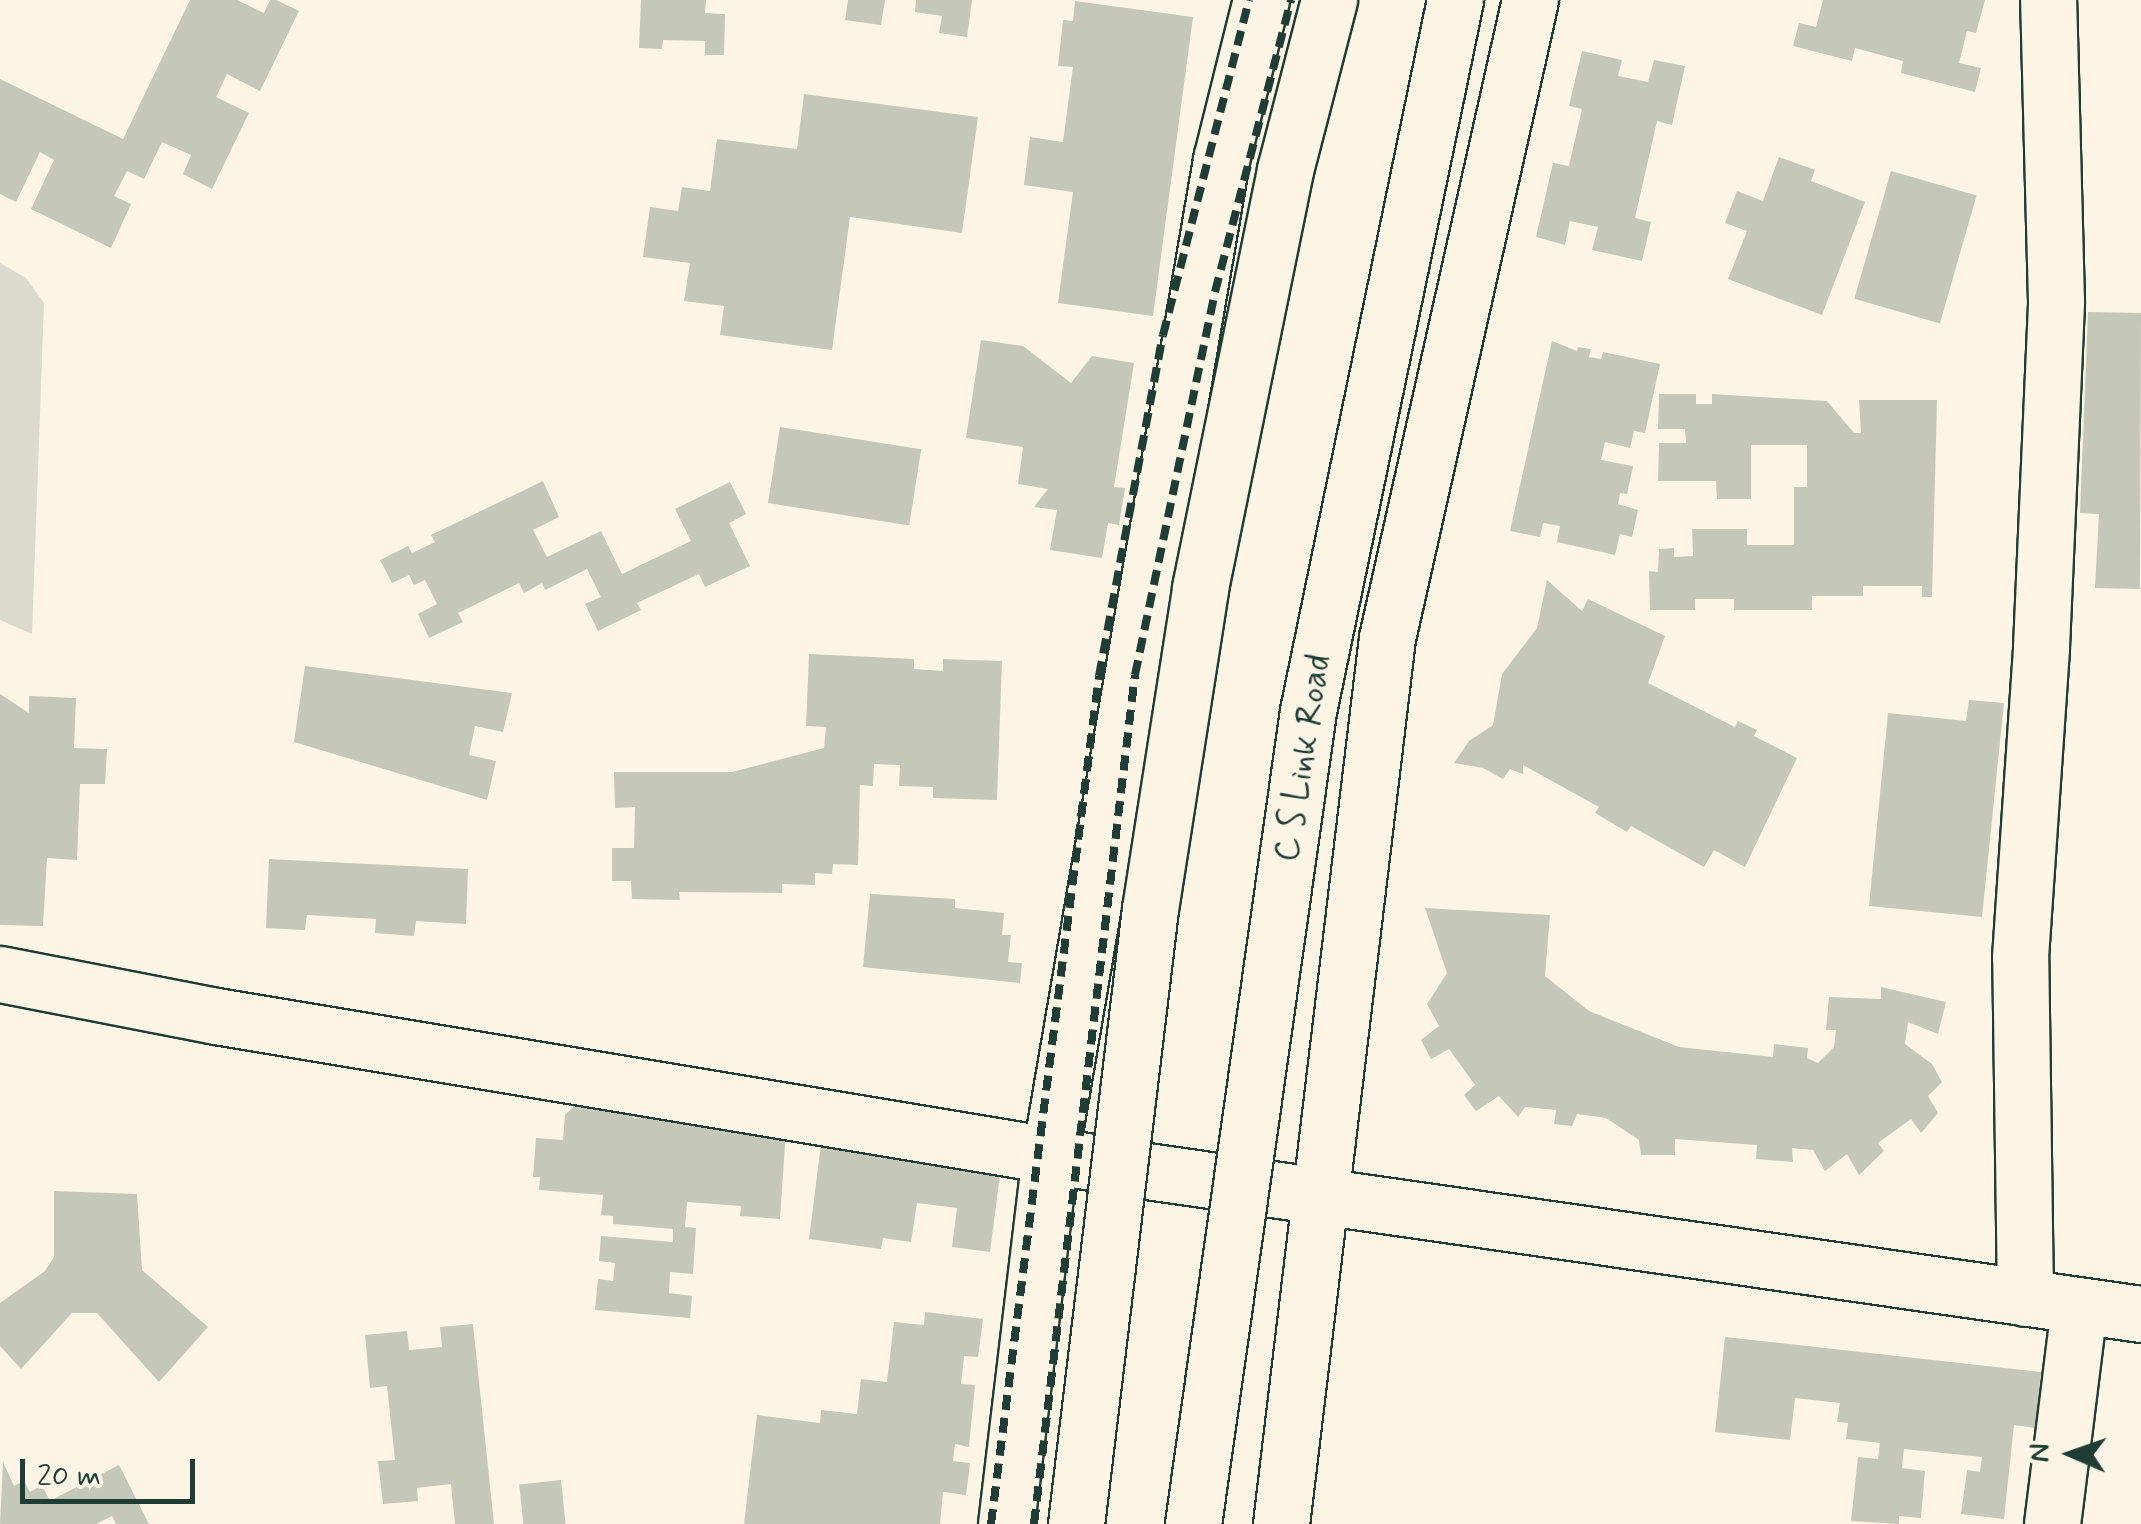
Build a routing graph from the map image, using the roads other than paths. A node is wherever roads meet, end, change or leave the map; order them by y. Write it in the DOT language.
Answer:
graph roads {
  1 [pos="1261,0"];
  2 [pos="1329,0"];
  3 [pos="1455,0"];
  4 [pos="1530,0"];
  5 [pos="2048,0"];
  6 [pos="0,974"];
  7 [pos="1050,1155"];
  8 [pos="1320,1196"];
  9 [pos="2025,1298"];
  10 [pos="2079,1306"];
  11 [pos="2141,1314"];
  12 [pos="1006,1524"];
  13 [pos="1076,1524"];
  14 [pos="1193,1524"];
  15 [pos="1281,1524"];
  16 [pos="2052,1524"];
  1 -- 7 [label="street"];
  2 -- 13 [label="street, bridge"];
  3 -- 14 [label="street, C S Link Road, bridge"];
  4 -- 8 [label="street"];
  5 -- 9 [label="street"];
  6 -- 7 [label="street"];
  7 -- 8 [label="street"];
  7 -- 12 [label="street"];
  8 -- 9 [label="street"];
  8 -- 15 [label="street"];
  9 -- 10 [label="street"];
  10 -- 11 [label="street"];
  10 -- 16 [label="street"];
}
